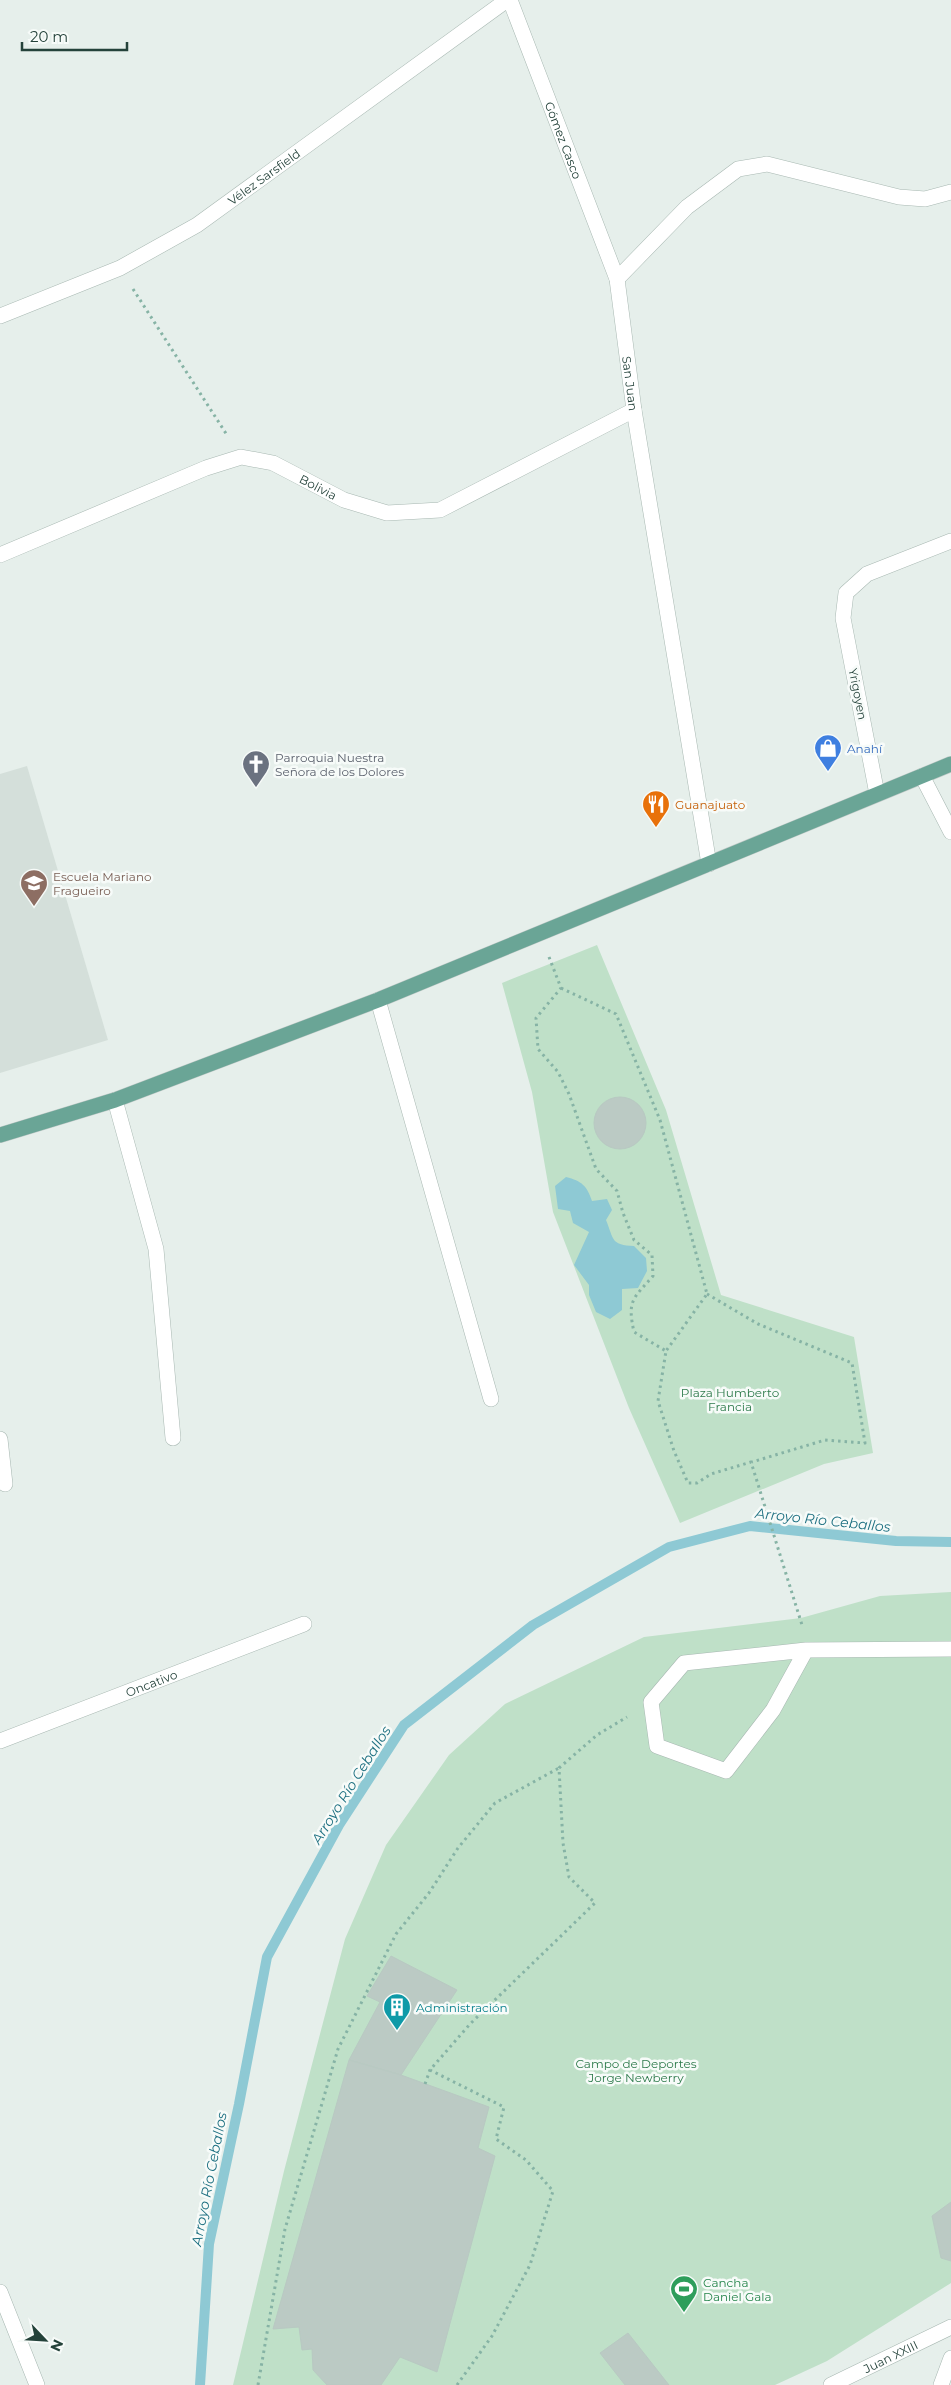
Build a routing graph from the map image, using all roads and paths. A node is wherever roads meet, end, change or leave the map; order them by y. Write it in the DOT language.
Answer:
graph roads {
  1 [pos="508,0"];
  2 [pos="951,192"];
  3 [pos="120,268"];
  4 [pos="617,280"];
  5 [pos="0,316"];
  6 [pos="634,410"];
  7 [pos="241,457"];
  8 [pos="951,541"];
  9 [pos="0,555"];
  10 [pos="951,764"];
  11 [pos="922,776"];
  12 [pos="877,794"];
  13 [pos="951,832"];
  14 [pos="709,864"];
  15 [pos="542,932"];
  16 [pos="561,988"];
  17 [pos="378,1000"];
  18 [pos="115,1100"];
  19 [pos="0,1135"];
  20 [pos="706,1294"];
  21 [pos="666,1351"];
  22 [pos="491,1399"];
  23 [pos="173,1438"];
  24 [pos="0,1439"];
  25 [pos="751,1462"];
  26 [pos="5,1484"];
  27 [pos="802,1618"];
  28 [pos="304,1624"];
  29 [pos="951,1649"];
  30 [pos="806,1650"];
  31 [pos="651,1702"];
  32 [pos="0,1741"];
  33 [pos="559,1768"];
  34 [pos="430,2070"];
  35 [pos="425,2084"];
  36 [pos="0,2292"];
  37 [pos="951,2327"];
  38 [pos="951,2358"];
  39 [pos="37,2385"];
  40 [pos="258,2385"];
  41 [pos="457,2385"];
  42 [pos="831,2385"];
  43 [pos="941,2385"];
  1 -- 3 [label="street, Vélez Sarsfield"];
  1 -- 4 [label="street, Gómez Casco"];
  2 -- 4 [label="street"];
  3 -- 5 [label="street, Vélez Sarsfield"];
  3 -- 7 [label="path"];
  4 -- 6 [label="street, San Juan"];
  6 -- 7 [label="street, Bolivia"];
  6 -- 14 [label="street, San Juan"];
  7 -- 9 [label="street, Bolivia"];
  8 -- 12 [label="street, Yrigoyen"];
  10 -- 11 [label="main road"];
  11 -- 12 [label="main road"];
  11 -- 13 [label="street"];
  12 -- 14 [label="main road"];
  14 -- 15 [label="main road"];
  15 -- 16 [label="path"];
  15 -- 17 [label="main road"];
  16 -- 20 [label="path"];
  16 -- 21 [label="path"];
  17 -- 18 [label="main road"];
  17 -- 22 [label="street"];
  18 -- 19 [label="main road"];
  18 -- 23 [label="street"];
  20 -- 21 [label="path"];
  20 -- 25 [label="path"];
  21 -- 25 [label="path"];
  24 -- 26 [label="street"];
  25 -- 27 [label="path"];
  28 -- 32 [label="street, Oncativo"];
  29 -- 30 [label="street"];
  30 -- 31 [label="street"];
  30 -- 31 [label="street"];
  31 -- 33 [label="path"];
  33 -- 34 [label="path"];
  33 -- 40 [label="path"];
  34 -- 35 [label="path"];
  34 -- 41 [label="path"];
  36 -- 39 [label="street"];
  37 -- 42 [label="street, Juan XXIII"];
  38 -- 43 [label="street"];
}
